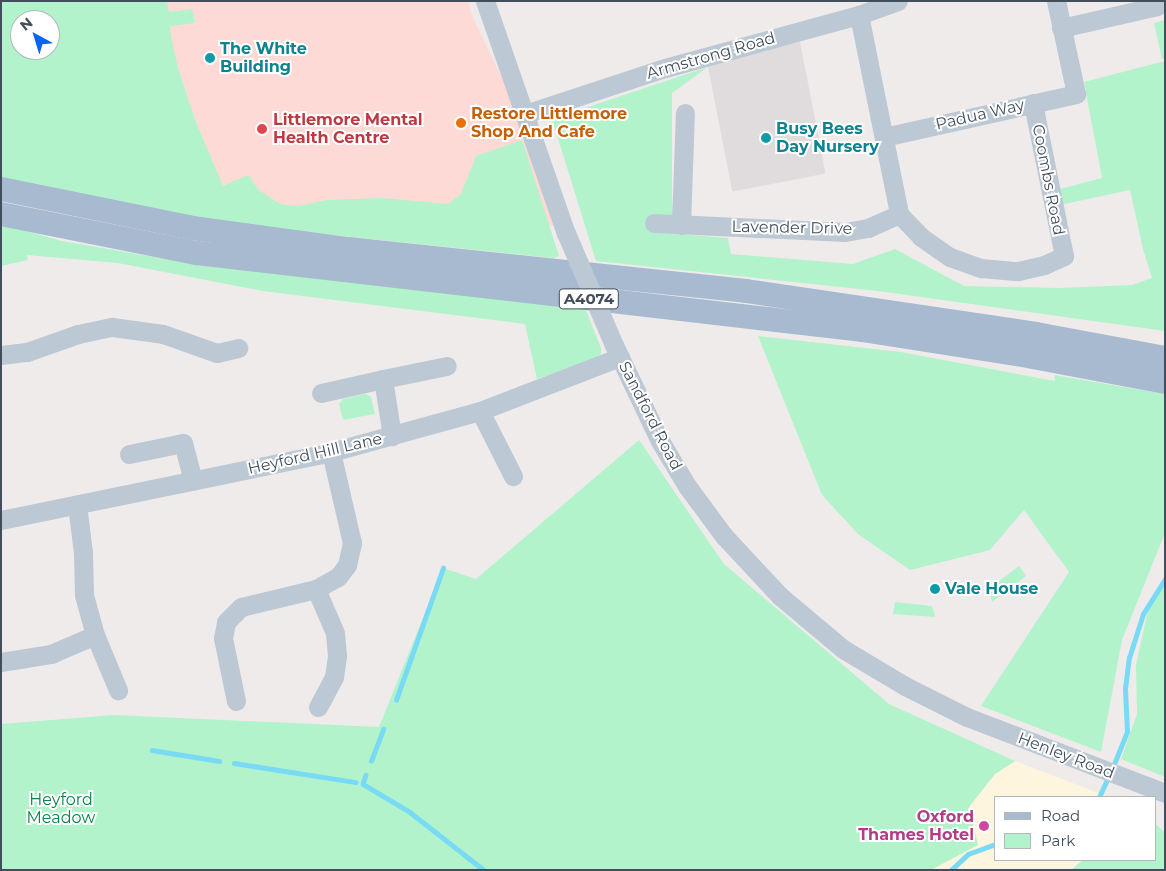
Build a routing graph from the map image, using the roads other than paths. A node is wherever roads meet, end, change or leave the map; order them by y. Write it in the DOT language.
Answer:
graph roads {
  1 [pos="485,1"];
  2 [pos="898,1"];
  3 [pos="1056,1"];
  4 [pos="1158,6"];
  5 [pos="859,15"];
  6 [pos="1061,28"];
  7 [pos="1033,103"];
  8 [pos="685,113"];
  9 [pos="525,114"];
  10 [pos="884,138"];
  11 [pos="1,189"];
  12 [pos="1,214"];
  13 [pos="899,214"];
  14 [pos="654,223"];
  15 [pos="681,225"];
  16 [pos="238,348"];
  17 [pos="617,351"];
  18 [pos="1,355"];
  19 [pos="1165,358"];
  20 [pos="447,366"];
  21 [pos="383,378"];
  22 [pos="1165,382"];
  23 [pos="321,393"];
  24 [pos="480,410"];
  25 [pos="392,436"];
  26 [pos="331,452"];
  27 [pos="129,454"];
  28 [pos="512,476"];
  29 [pos="193,480"];
  30 [pos="77,504"];
  31 [pos="1,520"];
  32 [pos="316,589"];
  33 [pos="95,635"];
  34 [pos="1,662"];
  35 [pos="118,690"];
  36 [pos="236,701"];
  37 [pos="318,708"];
  38 [pos="967,717"];
  39 [pos="1165,793"];
  1 -- 9 [label="street, Sandford Road"];
  2 -- 5 [label="street, Armstrong Road"];
  3 -- 6 [label="street"];
  4 -- 6 [label="street"];
  5 -- 9 [label="street, Armstrong Road"];
  5 -- 10 [label="street"];
  6 -- 7 [label="street, Padua Way"];
  7 -- 10 [label="street, Padua Way"];
  7 -- 13 [label="street, Coombs Road"];
  8 -- 15 [label="street"];
  9 -- 17 [label="street, Sandford Road, bridge"];
  10 -- 13 [label="street"];
  11 -- 19 [label="main road, A4074"];
  12 -- 22 [label="main road, A4074"];
  13 -- 15 [label="street, Lavender Drive"];
  14 -- 15 [label="street, Lavender Drive"];
  16 -- 18 [label="street"];
  17 -- 24 [label="street, Heyford Hill Lane"];
  17 -- 38 [label="street, Sandford Road"];
  20 -- 21 [label="street"];
  21 -- 23 [label="street"];
  21 -- 25 [label="street"];
  24 -- 25 [label="street, Heyford Hill Lane"];
  24 -- 28 [label="street"];
  25 -- 26 [label="street, Heyford Hill Lane"];
  26 -- 29 [label="street, Heyford Hill Lane"];
  26 -- 32 [label="street"];
  27 -- 29 [label="street"];
  29 -- 30 [label="street, Heyford Hill Lane"];
  30 -- 31 [label="street, Heyford Hill Lane"];
  30 -- 33 [label="street"];
  32 -- 36 [label="street"];
  32 -- 37 [label="street"];
  33 -- 34 [label="street"];
  33 -- 35 [label="street"];
  38 -- 39 [label="street, Henley Road"];
}
